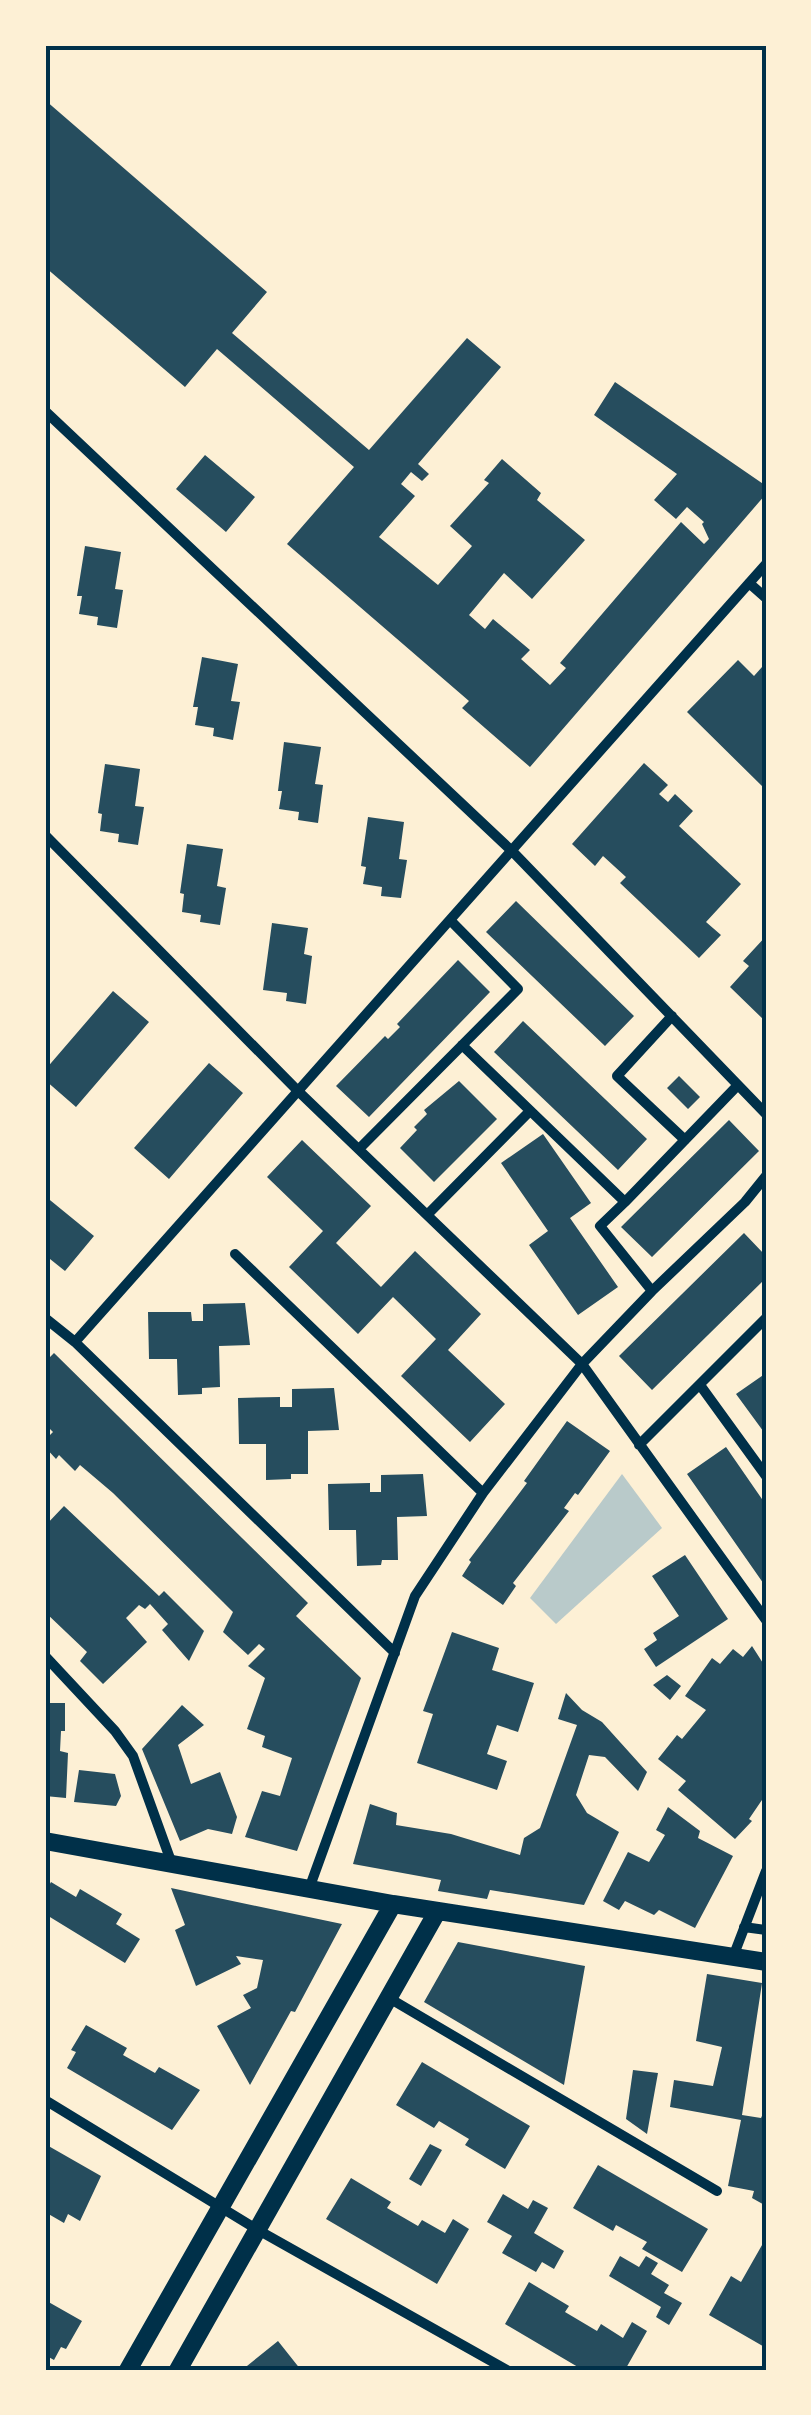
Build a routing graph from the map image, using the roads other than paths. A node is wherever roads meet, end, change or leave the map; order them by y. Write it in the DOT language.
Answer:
graph roads {
  1 [pos="45,410"];
  2 [pos="766,564"];
  3 [pos="749,583"];
  4 [pos="766,598"];
  5 [pos="46,838"];
  6 [pos="513,852"];
  7 [pos="451,921"];
  8 [pos="672,1016"];
  9 [pos="462,1045"];
  10 [pos="738,1086"];
  11 [pos="297,1090"];
  12 [pos="530,1111"];
  13 [pos="766,1114"];
  14 [pos="686,1140"];
  15 [pos="359,1149"];
  16 [pos="766,1176"];
  17 [pos="625,1202"];
  18 [pos="427,1215"];
  19 [pos="235,1254"];
  20 [pos="652,1291"];
  21 [pos="45,1318"];
  22 [pos="766,1318"];
  23 [pos="75,1342"];
  24 [pos="582,1364"];
  25 [pos="700,1385"];
  26 [pos="639,1445"];
  27 [pos="766,1476"];
  28 [pos="483,1494"];
  29 [pos="766,1620"];
  30 [pos="396,1653"];
  31 [pos="45,1656"];
  32 [pos="45,1841"];
  33 [pos="172,1864"];
  34 [pos="766,1870"];
  35 [pos="309,1890"];
  36 [pos="393,1904"];
  37 [pos="437,1912"];
  38 [pos="744,1927"];
  39 [pos="766,1930"];
  40 [pos="733,1957"];
  41 [pos="766,1962"];
  42 [pos="389,1998"];
  43 [pos="45,2100"];
  44 [pos="716,2190"];
  45 [pos="220,2207"];
  46 [pos="258,2230"];
  47 [pos="128,2370"];
  48 [pos="178,2370"];
  49 [pos="506,2370"];
  1 -- 6 [label="street"];
  2 -- 3 [label="street"];
  3 -- 4 [label="street"];
  3 -- 6 [label="street"];
  5 -- 11 [label="street"];
  6 -- 7 [label="street"];
  6 -- 8 [label="street"];
  7 -- 9 [label="street"];
  7 -- 11 [label="street"];
  8 -- 10 [label="street"];
  8 -- 14 [label="street"];
  9 -- 12 [label="street"];
  9 -- 15 [label="street"];
  10 -- 13 [label="street"];
  10 -- 14 [label="street"];
  11 -- 15 [label="street"];
  11 -- 23 [label="street"];
  12 -- 17 [label="street"];
  12 -- 18 [label="street"];
  14 -- 17 [label="street"];
  15 -- 18 [label="street"];
  16 -- 20 [label="street"];
  17 -- 20 [label="street"];
  18 -- 24 [label="street"];
  19 -- 28 [label="street"];
  20 -- 24 [label="street"];
  21 -- 23 [label="street"];
  22 -- 25 [label="street"];
  23 -- 30 [label="street"];
  24 -- 26 [label="street"];
  24 -- 28 [label="street"];
  25 -- 26 [label="street"];
  25 -- 27 [label="street"];
  26 -- 29 [label="street"];
  28 -- 30 [label="street"];
  30 -- 35 [label="street"];
  31 -- 33 [label="street"];
  32 -- 33 [label="street"];
  33 -- 35 [label="street"];
  34 -- 38 [label="street"];
  35 -- 36 [label="street"];
  36 -- 37 [label="street"];
  36 -- 45 [label="street"];
  37 -- 40 [label="street"];
  37 -- 42 [label="street"];
  38 -- 39 [label="street"];
  38 -- 40 [label="street"];
  40 -- 41 [label="street"];
  42 -- 44 [label="street"];
  42 -- 46 [label="street"];
  43 -- 45 [label="street"];
  45 -- 46 [label="street"];
  45 -- 47 [label="street"];
  46 -- 48 [label="street"];
  46 -- 49 [label="street"];
}
